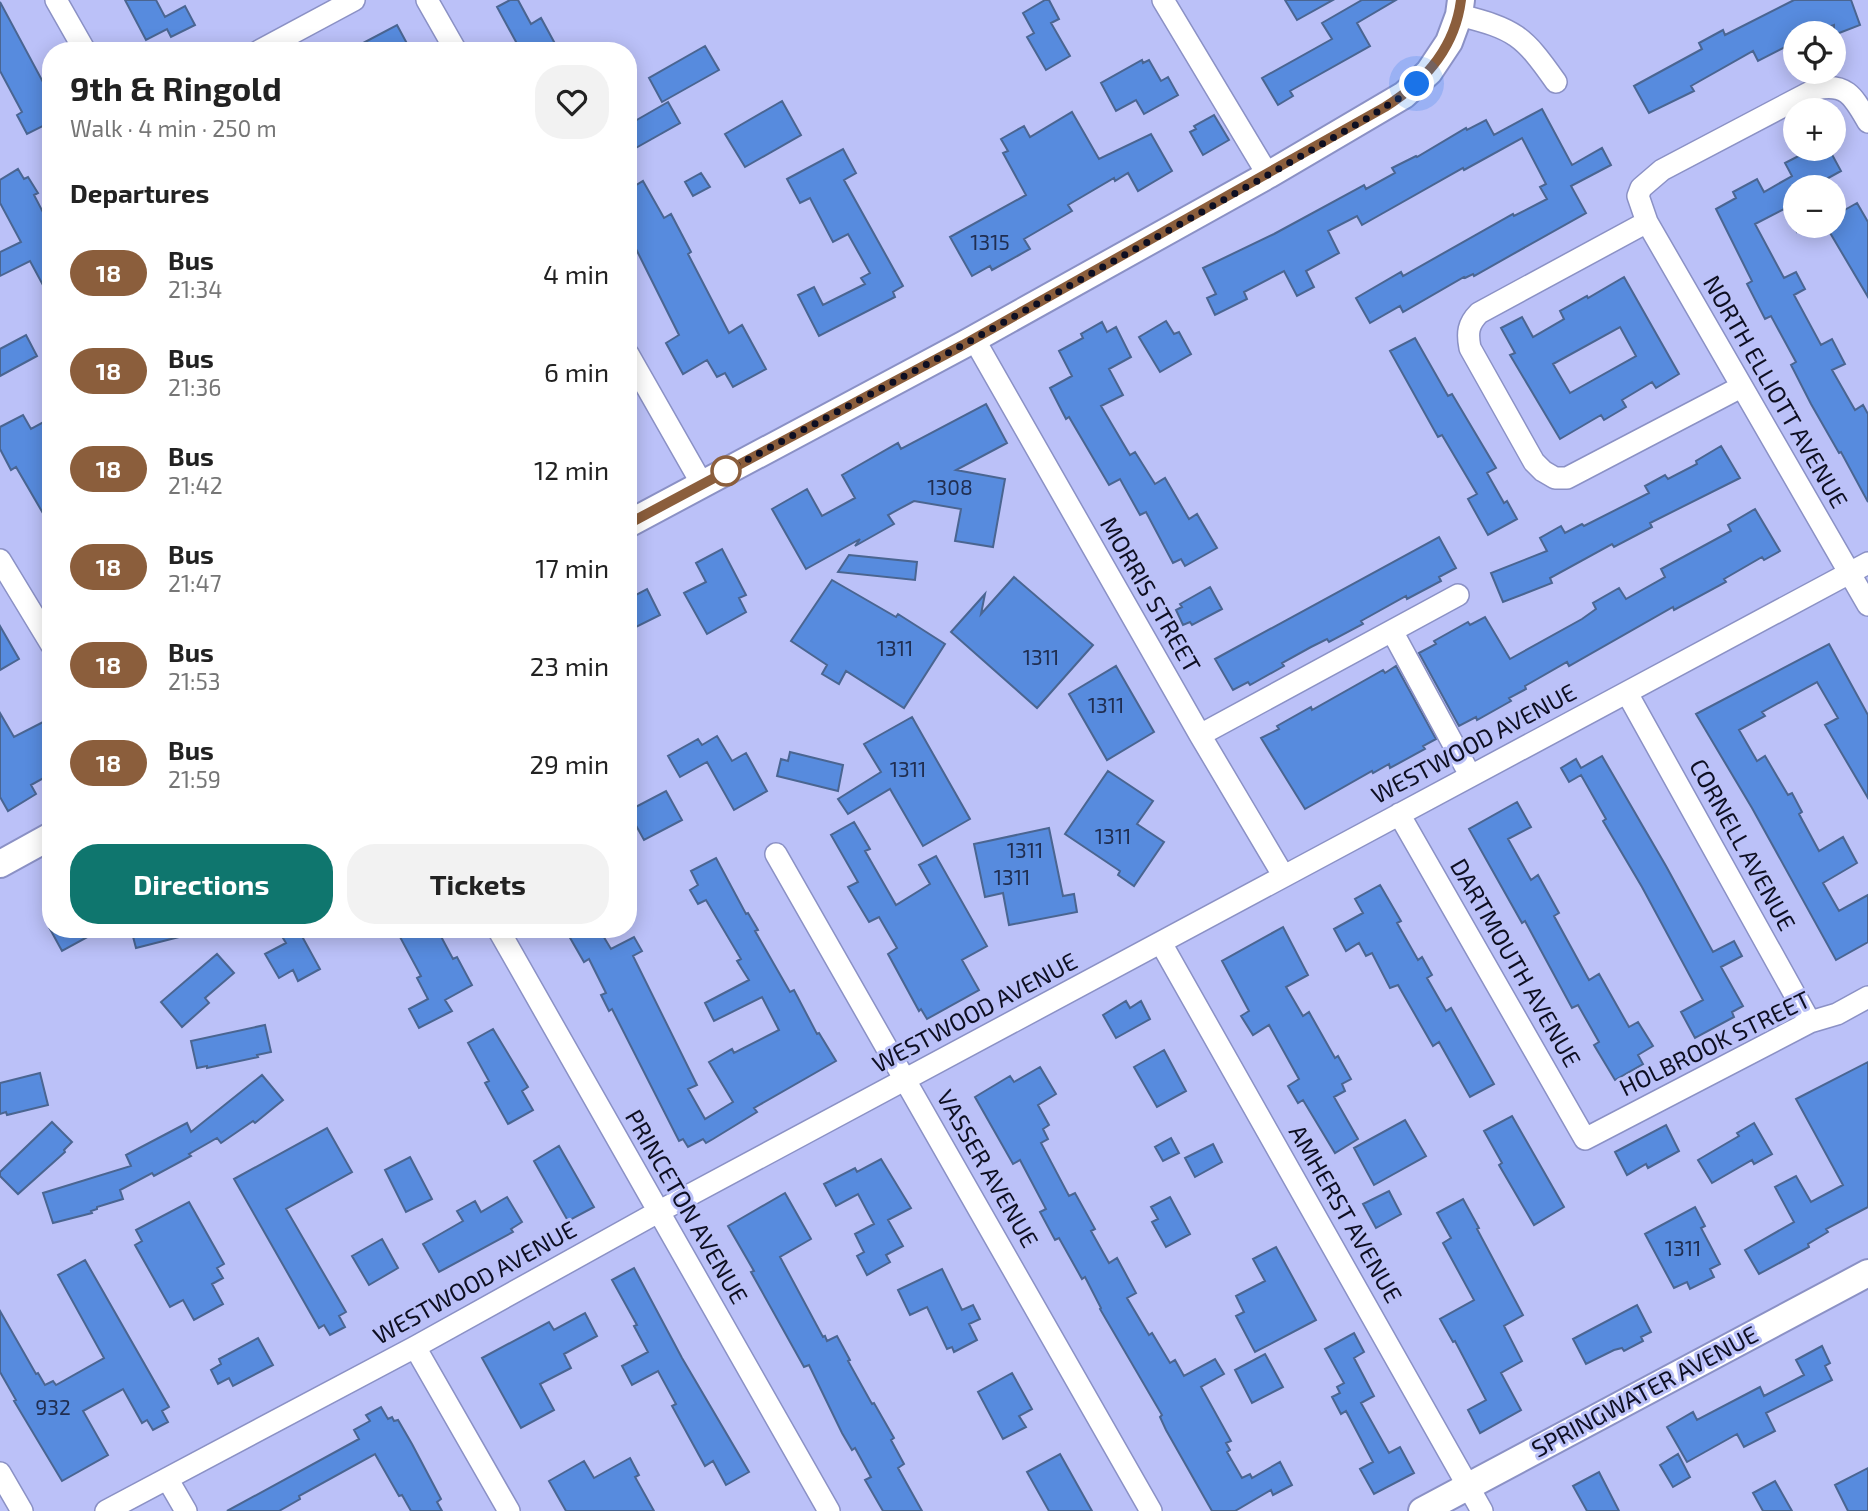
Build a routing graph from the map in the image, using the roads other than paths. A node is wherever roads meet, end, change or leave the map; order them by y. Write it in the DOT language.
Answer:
graph roads {
  1 [pos="56,0"];
  2 [pos="354,0"];
  3 [pos="427,0"];
  4 [pos="1163,0"];
  5 [pos="1460,7"];
  6 [pos="80,42"];
  7 [pos="277,42"];
  8 [pos="451,42"];
  9 [pos="1556,82"];
  10 [pos="1868,122"];
  11 [pos="1268,175"];
  12 [pos="1643,213"];
  13 [pos="974,339"];
  14 [pos="637,370"];
  15 [pos="1741,387"];
  16 [pos="702,484"];
  17 [pos="637,519"];
  18 [pos="0,560"];
  19 [pos="1859,568"];
  20 [pos="1458,595"];
  21 [pos="1868,605"];
  22 [pos="42,629"];
  23 [pos="1392,631"];
  24 [pos="1627,693"];
  25 [pos="1200,735"];
  26 [pos="1470,775"];
  27 [pos="1399,814"];
  28 [pos="42,841"];
  29 [pos="776,853"];
  30 [pos="0,864"];
  31 [pos="1283,875"];
  32 [pos="503,938"];
  33 [pos="1161,943"];
  34 [pos="1868,997"];
  35 [pos="1810,1022"];
  36 [pos="906,1079"];
  37 [pos="1585,1139"];
  38 [pos="659,1212"];
  39 [pos="1868,1273"];
  40 [pos="415,1347"];
  41 [pos="0,1473"];
  42 [pos="168,1480"];
  43 [pos="1469,1486"];
  44 [pos="22,1511"];
  45 [pos="106,1511"];
  46 [pos="186,1511"];
  47 [pos="509,1511"];
  48 [pos="829,1511"];
  49 [pos="1151,1511"];
  50 [pos="1422,1511"];
  51 [pos="1482,1511"];
  1 -- 6 [label="street"];
  2 -- 7 [label="street"];
  3 -- 8 [label="street"];
  4 -- 11 [label="street"];
  5 -- 9 [label="street"];
  5 -- 11 [label="street"];
  10 -- 12 [label="street"];
  11 -- 13 [label="street"];
  12 -- 15 [label="street, NORTH ELLIOTT AVENUE"];
  12 -- 15 [label="street"];
  13 -- 16 [label="street"];
  13 -- 25 [label="street, MORRIS STREET"];
  14 -- 16 [label="street"];
  15 -- 19 [label="street, NORTH ELLIOTT AVENUE"];
  16 -- 17 [label="street"];
  18 -- 22 [label="street"];
  19 -- 21 [label="street, NORTH ELLIOTT AVENUE"];
  19 -- 24 [label="street, WESTWOOD AVENUE"];
  20 -- 23 [label="street"];
  23 -- 25 [label="street"];
  23 -- 26 [label="street"];
  24 -- 26 [label="street, WESTWOOD AVENUE"];
  24 -- 35 [label="street, CORNELL AVENUE"];
  25 -- 31 [label="street, MORRIS STREET"];
  26 -- 27 [label="street, WESTWOOD AVENUE"];
  27 -- 31 [label="street, WESTWOOD AVENUE"];
  27 -- 37 [label="street, DARTMOUTH AVENUE"];
  28 -- 30 [label="street"];
  29 -- 36 [label="street, VASSER AVENUE"];
  31 -- 33 [label="street, WESTWOOD AVENUE"];
  32 -- 38 [label="street, PRINCETON AVENUE"];
  33 -- 36 [label="street, WESTWOOD AVENUE"];
  33 -- 43 [label="street, AMHERST AVENUE"];
  34 -- 35 [label="street, HOLBROOK STREET"];
  35 -- 37 [label="street, HOLBROOK STREET"];
  36 -- 38 [label="street, WESTWOOD AVENUE"];
  36 -- 49 [label="street, VASSER AVENUE"];
  38 -- 40 [label="street, WESTWOOD AVENUE"];
  38 -- 48 [label="street, PRINCETON AVENUE"];
  39 -- 43 [label="street, SPRINGWATER AVENUE"];
  40 -- 42 [label="street, WESTWOOD AVENUE"];
  40 -- 47 [label="street"];
  41 -- 44 [label="street"];
  42 -- 45 [label="street, WESTWOOD AVENUE"];
  42 -- 46 [label="street"];
  43 -- 50 [label="street, SPRINGWATER AVENUE"];
  43 -- 51 [label="street, AMHERST AVENUE"];
}
